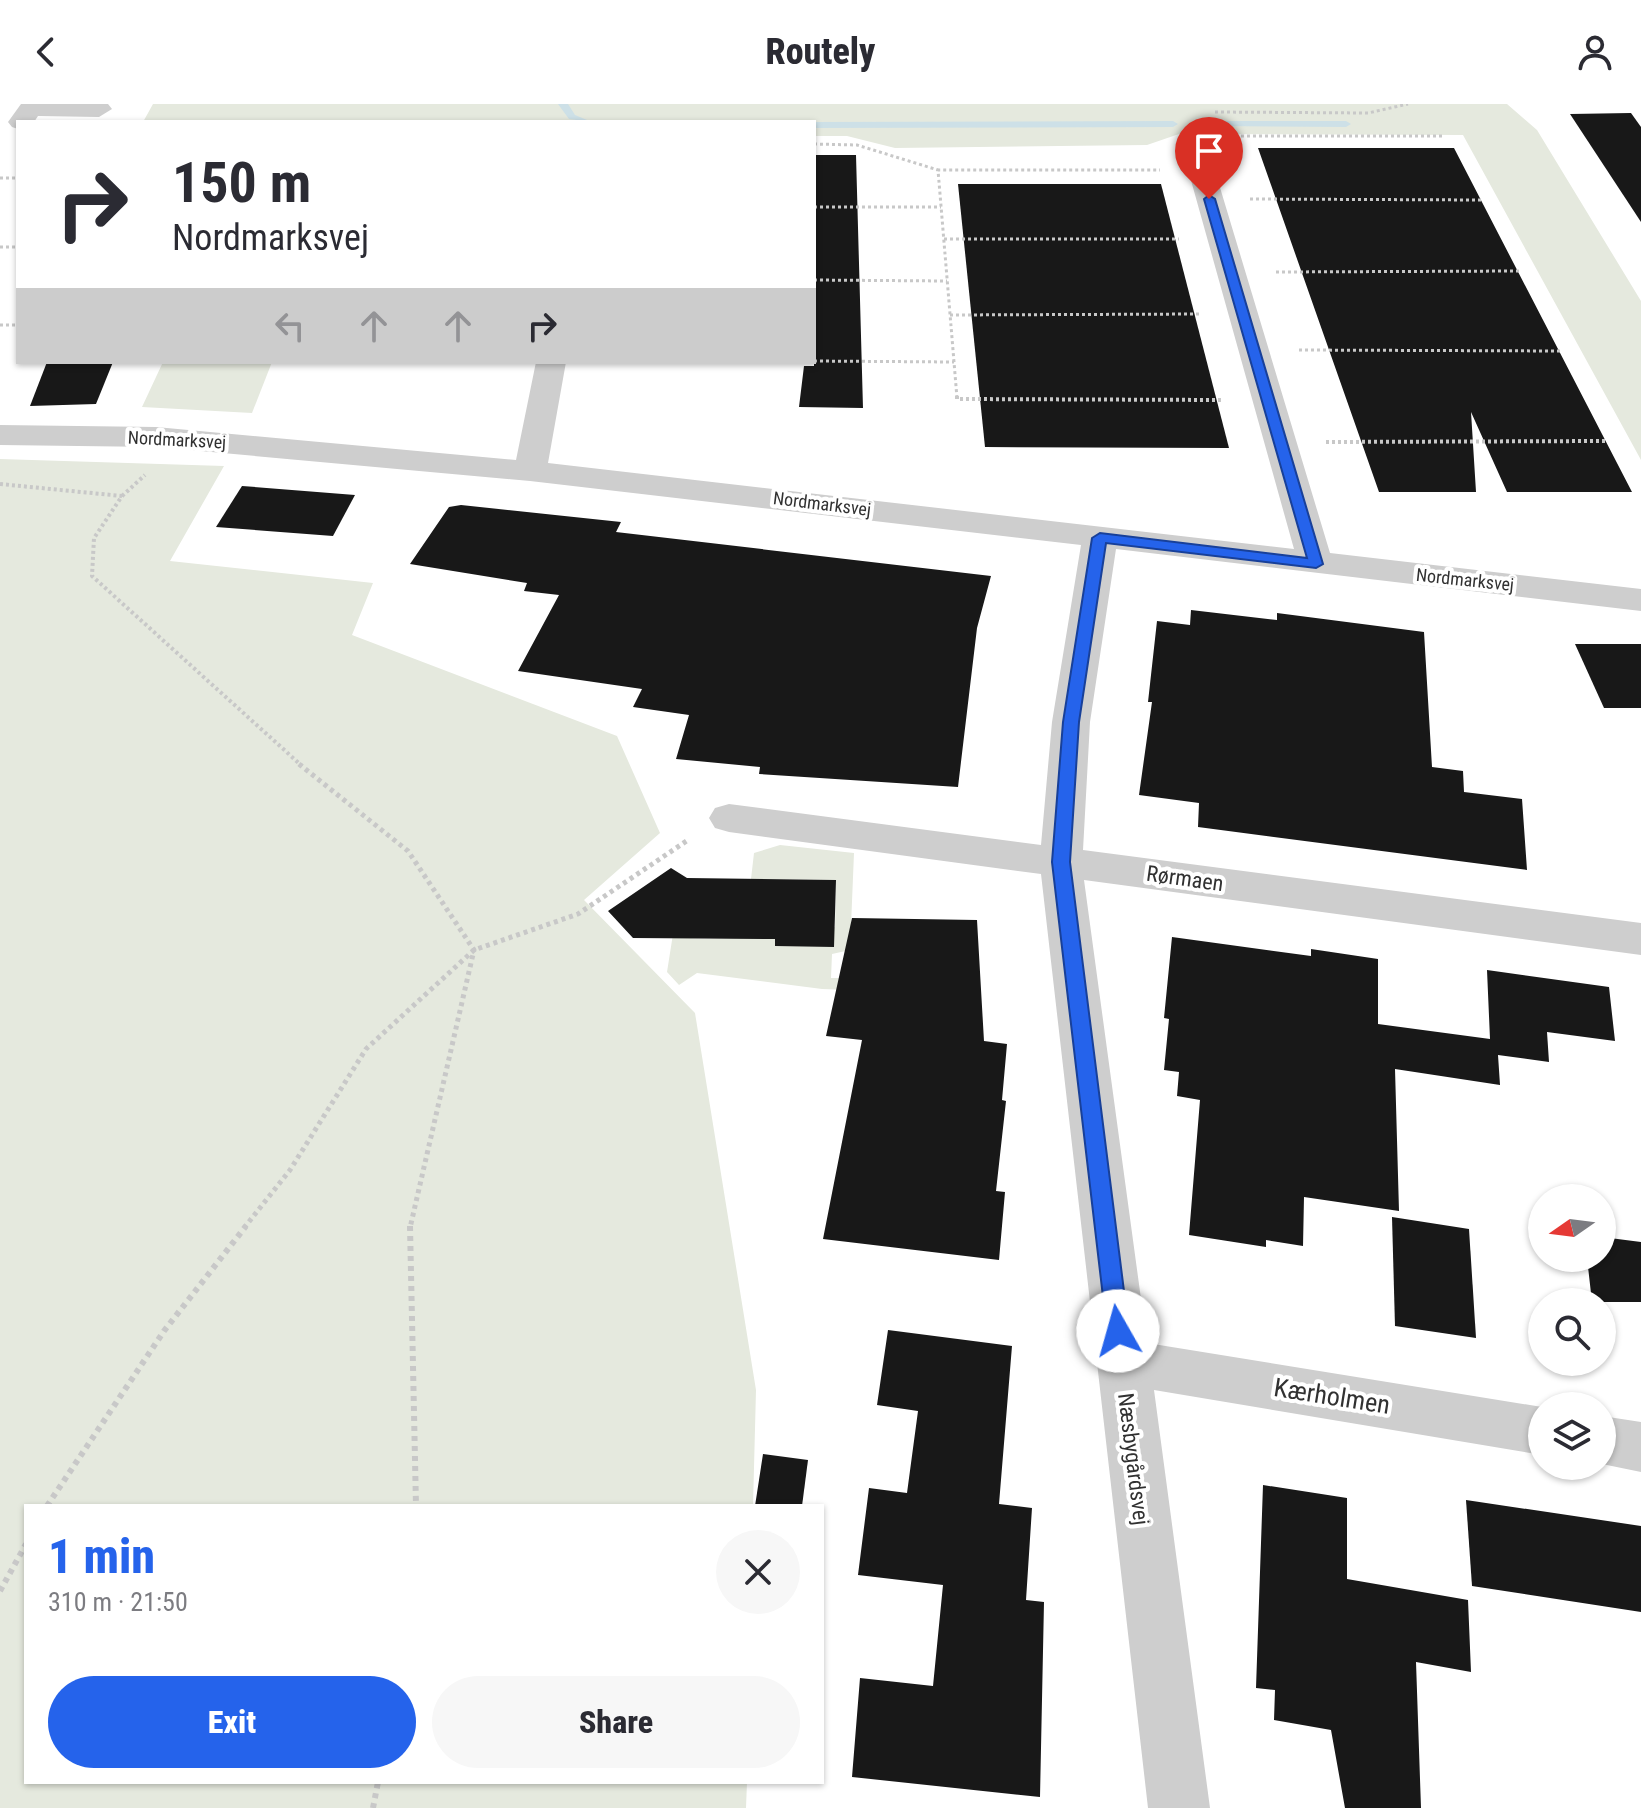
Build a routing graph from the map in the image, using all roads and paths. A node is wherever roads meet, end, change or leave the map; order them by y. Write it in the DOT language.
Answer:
graph roads {
  1 [pos="1408,104"];
  2 [pos="99,109"];
  3 [pos="22,120"];
  4 [pos="1444,136"];
  5 [pos="816,144"];
  6 [pos="938,170"];
  7 [pos="1201,170"];
  8 [pos="1482,200"];
  9 [pos="816,207"];
  10 [pos="941,207"];
  11 [pos="1221,238"];
  12 [pos="944,239"];
  13 [pos="1519,271"];
  14 [pos="1231,273"];
  15 [pos="816,280"];
  16 [pos="947,281"];
  17 [pos="1243,314"];
  18 [pos="950,315"];
  19 [pos="1254,350"];
  20 [pos="1560,351"];
  21 [pos="816,361"];
  22 [pos="954,362"];
  23 [pos="551,364"];
  24 [pos="1268,400"];
  25 [pos="0,435"];
  26 [pos="1605,441"];
  27 [pos="1281,443"];
  28 [pos="530,471"];
  29 [pos="0,484"];
  30 [pos="1100,538"];
  31 [pos="1316,564"];
  32 [pos="1641,600"];
  33 [pos="729,818"];
  34 [pos="684,843"];
  35 [pos="1061,862"];
  36 [pos="1641,939"];
  37 [pos="474,950"];
  38 [pos="1122,1362"];
  39 [pos="1528,1429"];
  40 [pos="1616,1443"];
  41 [pos="1641,1447"];
  42 [pos="48,1504"];
  43 [pos="416,1504"];
  44 [pos="24,1548"];
  45 [pos="0,1591"];
  46 [pos="378,1784"];
  47 [pos="373,1808"];
  48 [pos="1179,1808"];
  1 -- 7 [label="path"];
  2 -- 3 [label="street"];
  4 -- 7 [label="path"];
  5 -- 6 [label="path"];
  6 -- 7 [label="path"];
  6 -- 10 [label="path"];
  7 -- 8 [label="path"];
  7 -- 11 [label="street"];
  9 -- 10 [label="path"];
  10 -- 12 [label="path"];
  11 -- 12 [label="path"];
  11 -- 14 [label="street"];
  12 -- 16 [label="path"];
  13 -- 14 [label="path"];
  14 -- 17 [label="street"];
  15 -- 16 [label="path"];
  16 -- 18 [label="path"];
  17 -- 18 [label="path"];
  17 -- 19 [label="street"];
  18 -- 22 [label="path"];
  19 -- 20 [label="path"];
  19 -- 24 [label="street"];
  21 -- 22 [label="path"];
  22 -- 24 [label="path"];
  23 -- 28 [label="street"];
  24 -- 27 [label="street"];
  25 -- 28 [label="street, Nordmarksvej"];
  26 -- 27 [label="path"];
  27 -- 31 [label="street"];
  28 -- 30 [label="street, Nordmarksvej"];
  29 -- 37 [label="path"];
  30 -- 31 [label="street, Nordmarksvej"];
  30 -- 35 [label="street, Næsbygårdsvej"];
  31 -- 32 [label="street, Nordmarksvej"];
  33 -- 35 [label="street, Rørmaen"];
  34 -- 37 [label="path"];
  35 -- 36 [label="street, Rørmaen"];
  35 -- 38 [label="street, Næsbygårdsvej"];
  37 -- 42 [label="path"];
  37 -- 43 [label="path"];
  38 -- 39 [label="street, Kærholmen"];
  38 -- 48 [label="street, Næsbygårdsvej"];
  40 -- 41 [label="street"];
  44 -- 45 [label="path"];
  46 -- 47 [label="path"];
}
